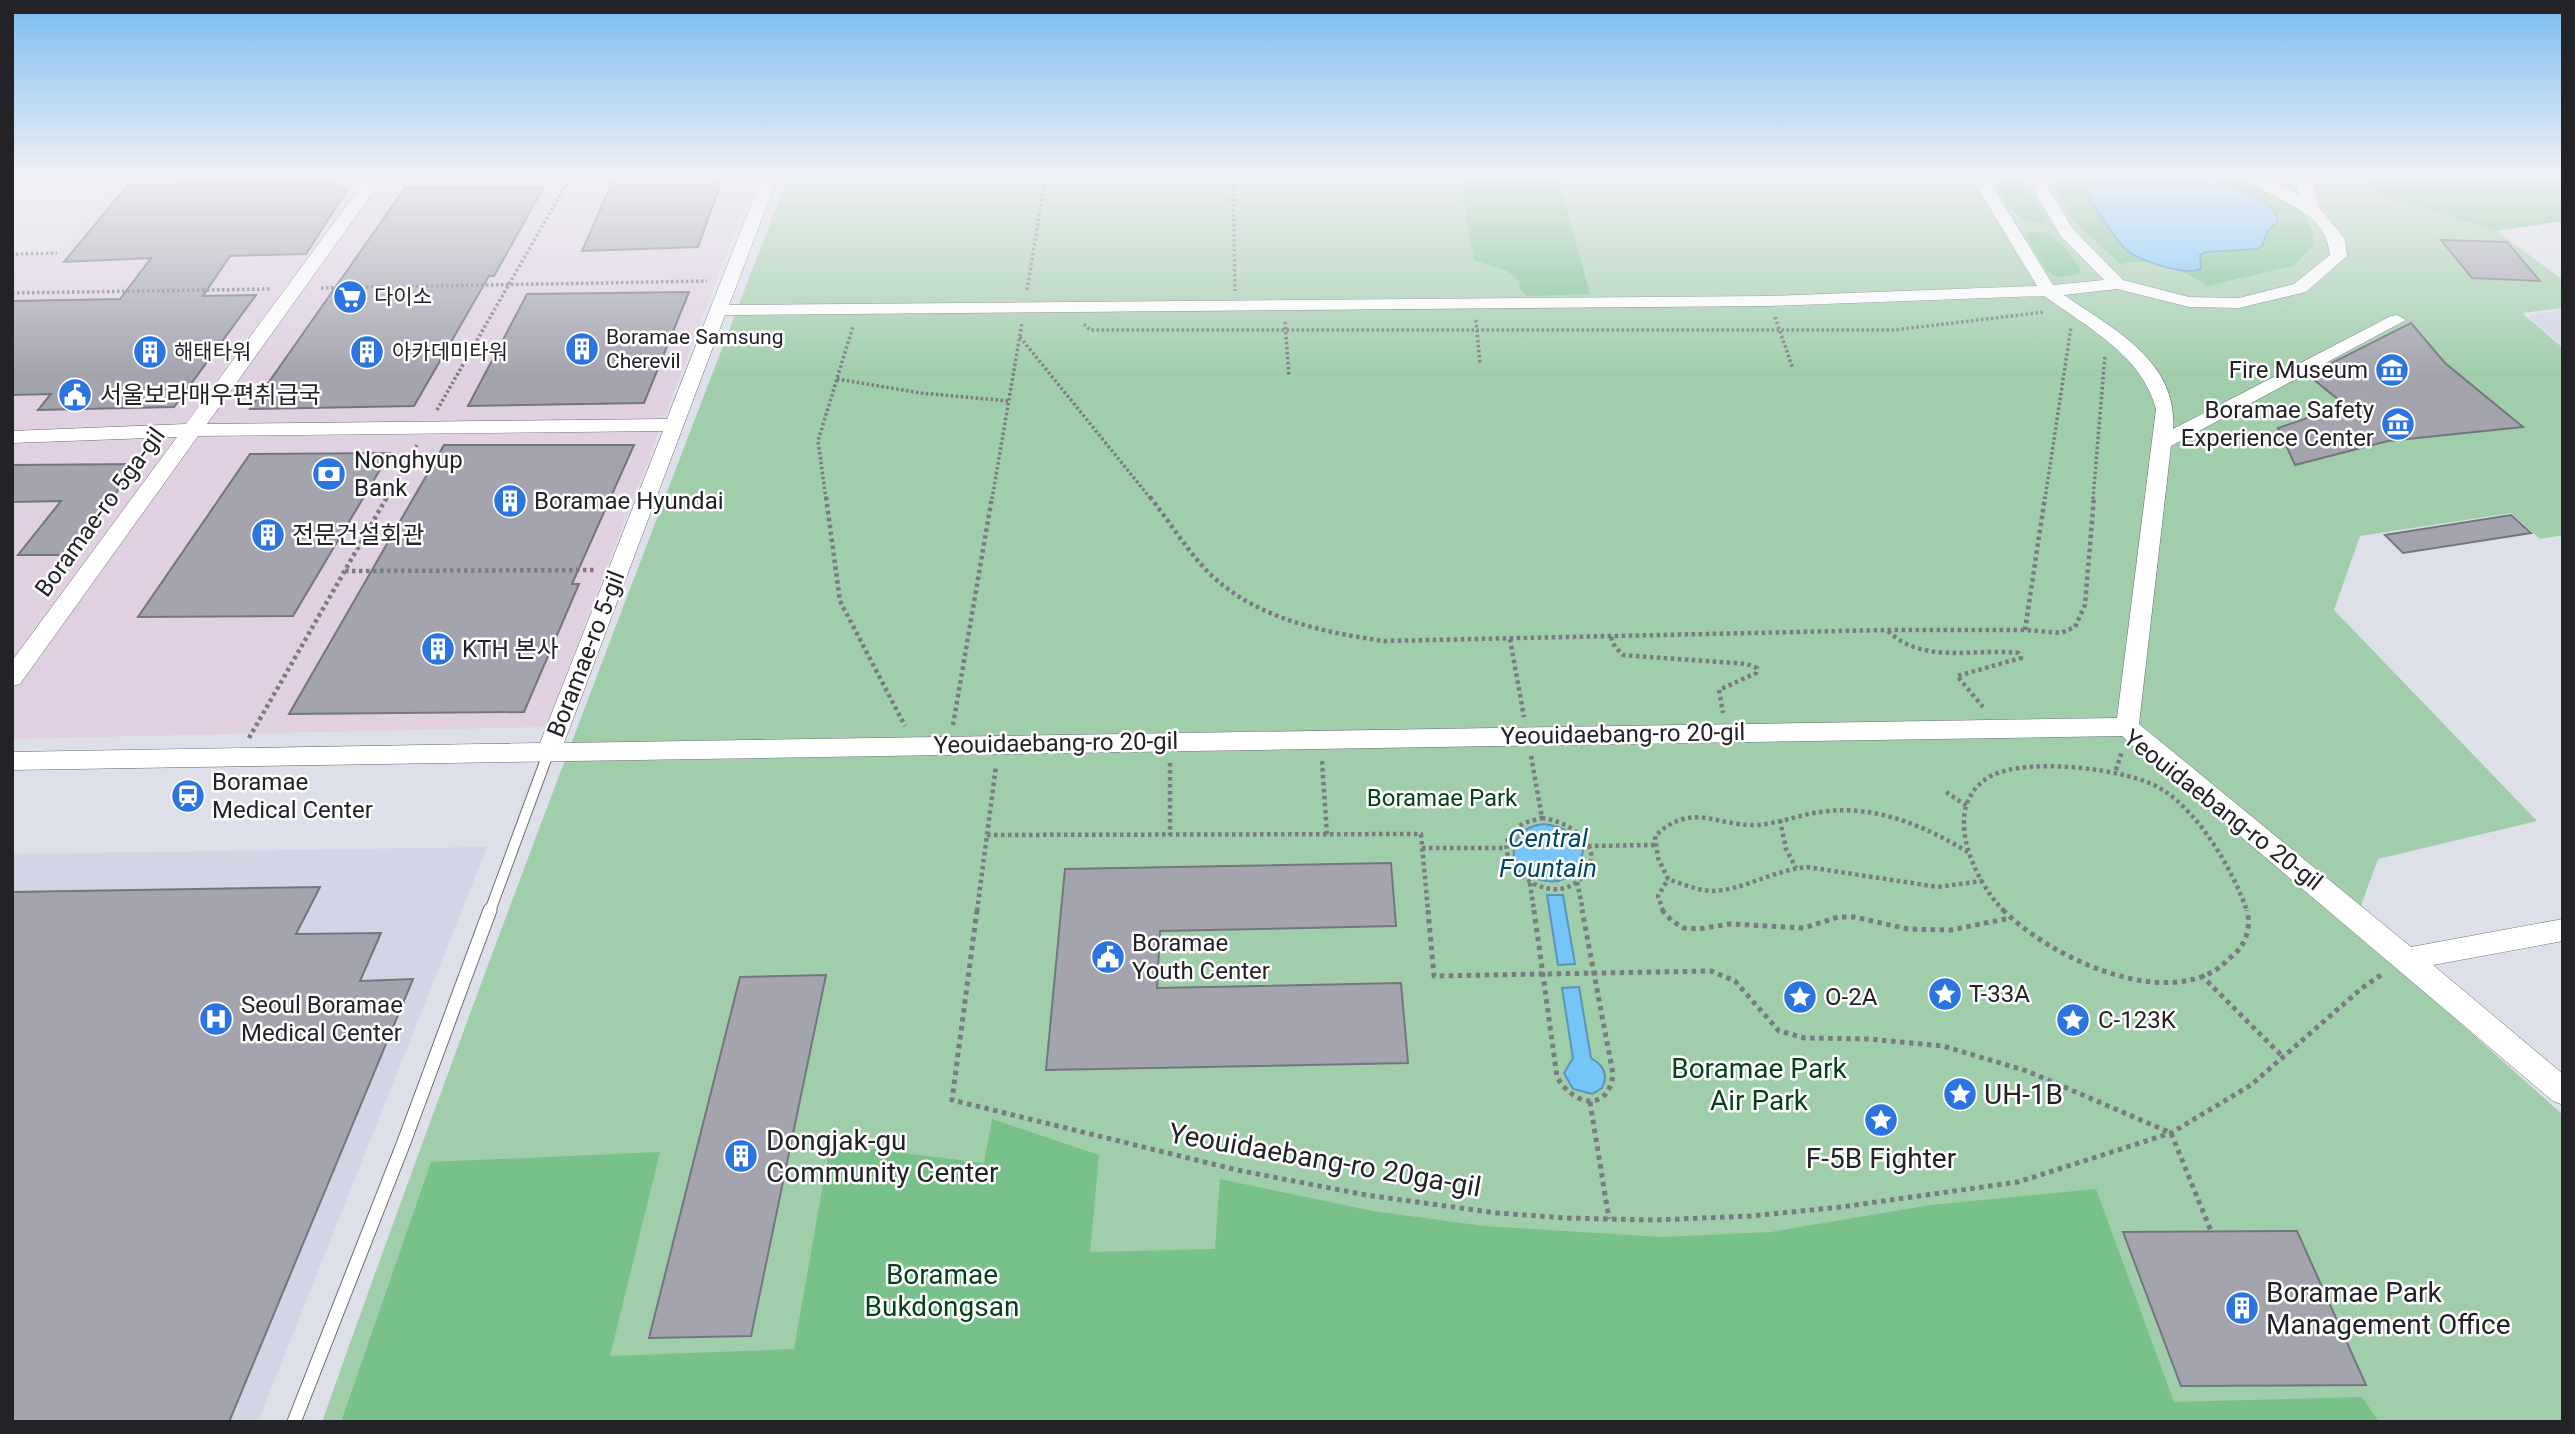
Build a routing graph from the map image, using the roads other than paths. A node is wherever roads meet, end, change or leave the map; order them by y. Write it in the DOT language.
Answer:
graph roads {
  1 [pos="329,241"];
  2 [pos="745,241"];
  3 [pos="2018,241"];
  4 [pos="2075,241"];
  5 [pos="2337,241"];
  6 [pos="2117,284"];
  7 [pos="2048,291"];
  8 [pos="718,310"];
  9 [pos="2397,320"];
  10 [pos="674,425"];
  11 [pos="192,430"];
  12 [pos="12,437"];
  13 [pos="2162,443"];
  14 [pos="12,678"];
  15 [pos="2124,739"];
  16 [pos="550,751"];
  17 [pos="12,761"];
  18 [pos="2563,930"];
  19 [pos="2407,959"];
  20 [pos="2563,1093"];
  21 [pos="294,1422"];
  1 -- 11 [label="street, Boramae-ro 5ga-gil"];
  2 -- 8 [label="street, Boramae-ro 5-gil"];
  3 -- 7 [label="street"];
  4 -- 6 [label="street"];
  5 -- 6 [label="street"];
  6 -- 7 [label="street"];
  7 -- 8 [label="street"];
  7 -- 13 [label="street"];
  8 -- 10 [label="street, Boramae-ro 5-gil"];
  9 -- 13 [label="street"];
  10 -- 11 [label="street"];
  10 -- 16 [label="street, Boramae-ro 5-gil"];
  11 -- 12 [label="street"];
  11 -- 14 [label="street, Boramae-ro 5ga-gil"];
  13 -- 15 [label="street"];
  15 -- 16 [label="street, Yeouidaebang-ro 20-gil"];
  15 -- 19 [label="street, Yeouidaebang-ro 20-gil"];
  16 -- 17 [label="street, Boramae-ro 5-gil"];
  16 -- 21 [label="lane"];
  18 -- 19 [label="street"];
  19 -- 20 [label="street, Yeouidaebang-ro 20-gil"];
}
